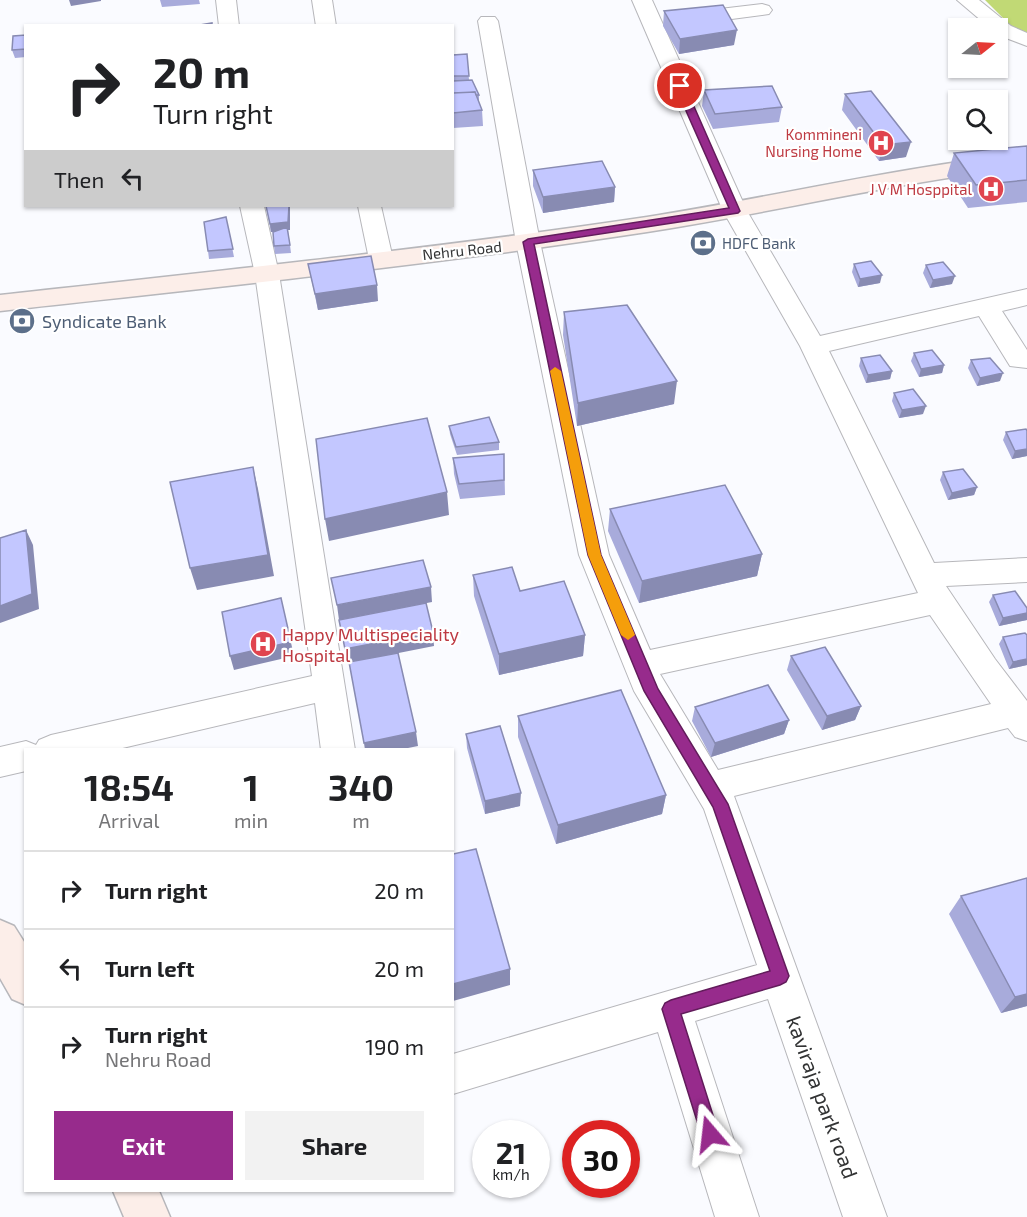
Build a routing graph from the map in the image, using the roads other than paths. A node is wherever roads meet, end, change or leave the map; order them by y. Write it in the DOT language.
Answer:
graph roads {
  1 [pos="226,0"];
  2 [pos="322,0"];
  3 [pos="642,0"];
  4 [pos="967,0"];
  5 [pos="762,10"];
  6 [pos="488,21"];
  7 [pos="652,23"];
  8 [pos="229,24"];
  9 [pos="326,24"];
  10 [pos="1027,40"];
  11 [pos="1027,160"];
  12 [pos="252,207"];
  13 [pos="369,207"];
  14 [pos="735,211"];
  15 [pos="528,242"];
  16 [pos="381,259"];
  17 [pos="267,274"];
  18 [pos="1027,297"];
  19 [pos="0,303"];
  20 [pos="986,306"];
  21 [pos="813,346"];
  22 [pos="1027,359"];
  23 [pos="1027,570"];
  24 [pos="931,588"];
  25 [pos="641,665"];
  26 [pos="330,686"];
  27 [pos="1022,720"];
  28 [pos="60,748"];
  29 [pos="338,748"];
  30 [pos="24,756"];
  31 [pos="0,762"];
  32 [pos="710,787"];
  33 [pos="0,939"];
  34 [pos="780,976"];
  35 [pos="24,981"];
  36 [pos="671,1009"];
  37 [pos="454,1074"];
  38 [pos="136,1192"];
  39 [pos="147,1217"];
  40 [pos="737,1217"];
  41 [pos="865,1217"];
  1 -- 8 [label="street"];
  2 -- 9 [label="street"];
  3 -- 7 [label="street"];
  4 -- 10 [label="street"];
  5 -- 7 [label="street"];
  6 -- 15 [label="street, kaviraja park road"];
  7 -- 14 [label="street"];
  11 -- 14 [label="main road, Nehru Road"];
  12 -- 17 [label="street"];
  13 -- 16 [label="street"];
  14 -- 15 [label="main road, Nehru Road"];
  14 -- 21 [label="street"];
  15 -- 16 [label="main road, Nehru Road"];
  15 -- 25 [label="street, kaviraja park road"];
  16 -- 17 [label="main road, Nehru Road"];
  17 -- 19 [label="main road, Nehru Road"];
  17 -- 26 [label="street"];
  18 -- 20 [label="street"];
  20 -- 21 [label="street"];
  20 -- 22 [label="street"];
  21 -- 24 [label="street"];
  23 -- 24 [label="street"];
  24 -- 25 [label="street"];
  24 -- 27 [label="street"];
  25 -- 32 [label="street, kaviraja park road"];
  26 -- 28 [label="street"];
  26 -- 29 [label="street"];
  27 -- 32 [label="street"];
  30 -- 31 [label="street"];
  32 -- 34 [label="street, kaviraja park road"];
  33 -- 35 [label="main road"];
  34 -- 36 [label="street"];
  34 -- 41 [label="street, kaviraja park road"];
  36 -- 37 [label="street"];
  36 -- 40 [label="street"];
  38 -- 39 [label="main road"];
}
